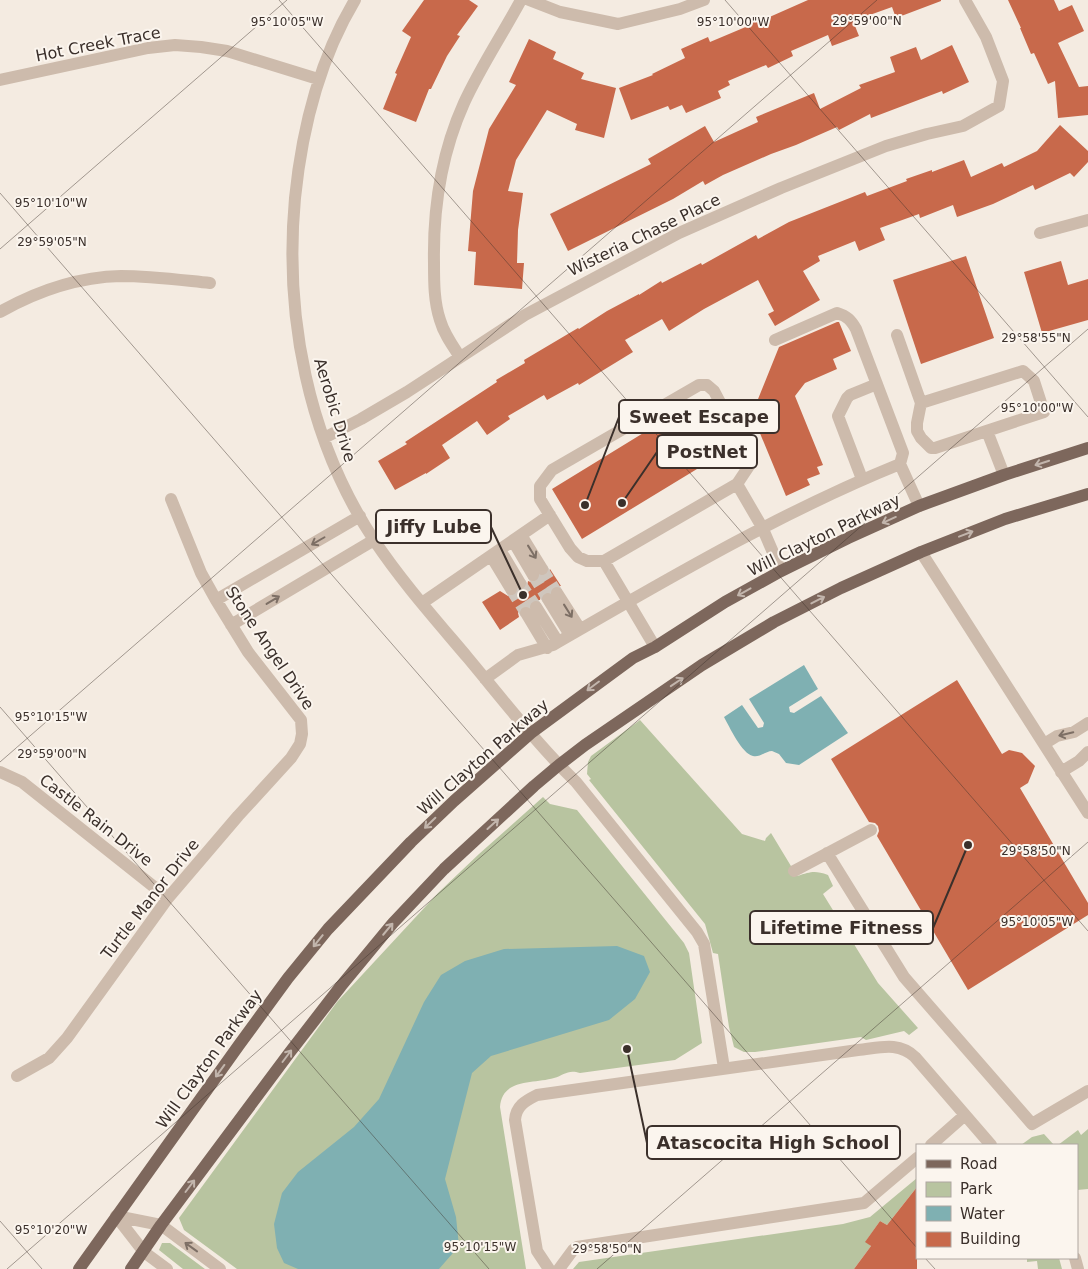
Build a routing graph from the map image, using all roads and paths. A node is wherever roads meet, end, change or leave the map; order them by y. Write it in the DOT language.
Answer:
graph roads {
  1 [pos="354,0"];
  2 [pos="521,0"];
  3 [pos="529,0"];
  4 [pos="704,0"];
  5 [pos="965,0"];
  6 [pos="318,79"];
  7 [pos="0,80"];
  8 [pos="1088,220"];
  9 [pos="1040,233"];
  10 [pos="210,282"];
  11 [pos="0,312"];
  12 [pos="897,335"];
  13 [pos="775,340"];
  14 [pos="460,357"];
  15 [pos="877,384"];
  16 [pos="921,403"];
  17 [pos="988,431"];
  18 [pos="324,438"];
  19 [pos="1088,448"];
  20 [pos="900,464"];
  21 [pos="1004,475"];
  22 [pos="862,480"];
  23 [pos="736,484"];
  24 [pos="1088,494"];
  25 [pos="171,499"];
  26 [pos="919,506"];
  27 [pos="550,515"];
  28 [pos="360,516"];
  29 [pos="762,527"];
  30 [pos="517,538"];
  31 [pos="374,540"];
  32 [pos="921,552"];
  33 [pos="495,553"];
  34 [pos="604,561"];
  35 [pos="781,571"];
  36 [pos="538,572"];
  37 [pos="516,586"];
  38 [pos="552,596"];
  39 [pos="216,600"];
  40 [pos="628,602"];
  41 [pos="422,603"];
  42 [pos="531,610"];
  43 [pos="231,625"];
  44 [pos="575,632"];
  45 [pos="552,645"];
  46 [pos="655,647"];
  47 [pos="486,679"];
  48 [pos="1088,723"];
  49 [pos="531,733"];
  50 [pos="302,734"];
  51 [pos="1044,744"];
  52 [pos="1088,752"];
  53 [pos="559,766"];
  54 [pos="0,772"];
  55 [pos="1061,772"];
  56 [pos="1088,814"];
  57 [pos="871,830"];
  58 [pos="827,853"];
  59 [pos="794,871"];
  60 [pos="168,898"];
  61 [pos="724,1068"];
  62 [pos="17,1076"];
  63 [pos="1088,1091"];
  64 [pos="965,1115"];
  65 [pos="932,1144"];
  66 [pos="990,1144"];
  67 [pos="916,1159"];
  68 [pos="116,1216"];
  69 [pos="161,1225"];
  70 [pos="144,1252"];
  71 [pos="79,1269"];
  72 [pos="131,1269"];
  73 [pos="167,1269"];
  74 [pos="220,1269"];
  75 [pos="549,1269"];
  76 [pos="559,1269"];
  1 -- 6 [label="street, Aerobic Drive"];
  2 -- 14 [label="street"];
  3 -- 4 [label="street"];
  5 -- 14 [label="street, Wisteria Chase Place"];
  6 -- 7 [label="street, Hot Creek Trace"];
  6 -- 18 [label="street, Aerobic Drive"];
  8 -- 9 [label="street"];
  10 -- 11 [label="street"];
  12 -- 16 [label="street"];
  13 -- 15 [label="street"];
  14 -- 18 [label="street, Wisteria Chase Place"];
  15 -- 20 [label="street"];
  15 -- 22 [label="street"];
  16 -- 17 [label="street"];
  16 -- 17 [label="street"];
  17 -- 21 [label="street"];
  18 -- 28 [label="street, Aerobic Drive"];
  19 -- 21 [label="main road, Will Clayton Parkway, one-way"];
  20 -- 22 [label="street"];
  20 -- 26 [label="street"];
  21 -- 26 [label="main road, Will Clayton Parkway"];
  22 -- 29 [label="street"];
  23 -- 27 [label="street"];
  23 -- 29 [label="street"];
  23 -- 34 [label="street"];
  32 -- 24 [label="main road, one-way"];
  25 -- 39 [label="street, Stone Angel Drive"];
  26 -- 35 [label="main road, Will Clayton Parkway, one-way"];
  27 -- 30 [label="street"];
  27 -- 34 [label="street"];
  28 -- 31 [label="street, Aerobic Drive"];
  28 -- 39 [label="street, one-way"];
  29 -- 35 [label="street"];
  29 -- 40 [label="street"];
  30 -- 33 [label="street"];
  30 -- 36 [label="street, one-way"];
  31 -- 41 [label="street, Aerobic Drive"];
  43 -- 31 [label="street, one-way"];
  32 -- 51 [label="street"];
  53 -- 32 [label="main road, one-way"];
  33 -- 37 [label="street"];
  33 -- 41 [label="street"];
  34 -- 40 [label="street"];
  35 -- 46 [label="main road, Will Clayton Parkway, one-way"];
  38 -- 44 [label="street, one-way"];
  39 -- 43 [label="street, Stone Angel Drive"];
  40 -- 44 [label="street"];
  40 -- 46 [label="street"];
  41 -- 47 [label="street, Aerobic Drive"];
  42 -- 45 [label="street"];
  43 -- 50 [label="street, Stone Angel Drive"];
  44 -- 45 [label="street"];
  45 -- 47 [label="street"];
  46 -- 49 [label="main road, Will Clayton Parkway, one-way"];
  47 -- 49 [label="street, Aerobic Drive"];
  48 -- 51 [label="street, one-way"];
  49 -- 53 [label="street, Aerobic Drive"];
  49 -- 68 [label="main road, Will Clayton Parkway, one-way"];
  50 -- 60 [label="street, Turtle Manor Drive"];
  51 -- 55 [label="street"];
  52 -- 55 [label="street"];
  53 -- 61 [label="street, Aerobic Drive"];
  69 -- 53 [label="main road, one-way"];
  54 -- 60 [label="street, Castle Rain Drive"];
  55 -- 56 [label="street"];
  57 -- 58 [label="street"];
  58 -- 59 [label="street"];
  58 -- 63 [label="street"];
  60 -- 62 [label="street, Turtle Manor Drive"];
  61 -- 64 [label="street"];
  61 -- 75 [label="street"];
  64 -- 65 [label="street"];
  64 -- 66 [label="street"];
  67 -- 76 [label="street"];
  68 -- 69 [label="street"];
  68 -- 70 [label="street"];
  68 -- 71 [label="main road, Will Clayton Parkway"];
  69 -- 70 [label="main road"];
  74 -- 69 [label="street, one-way"];
  70 -- 72 [label="main road"];
  70 -- 73 [label="street"];
}
